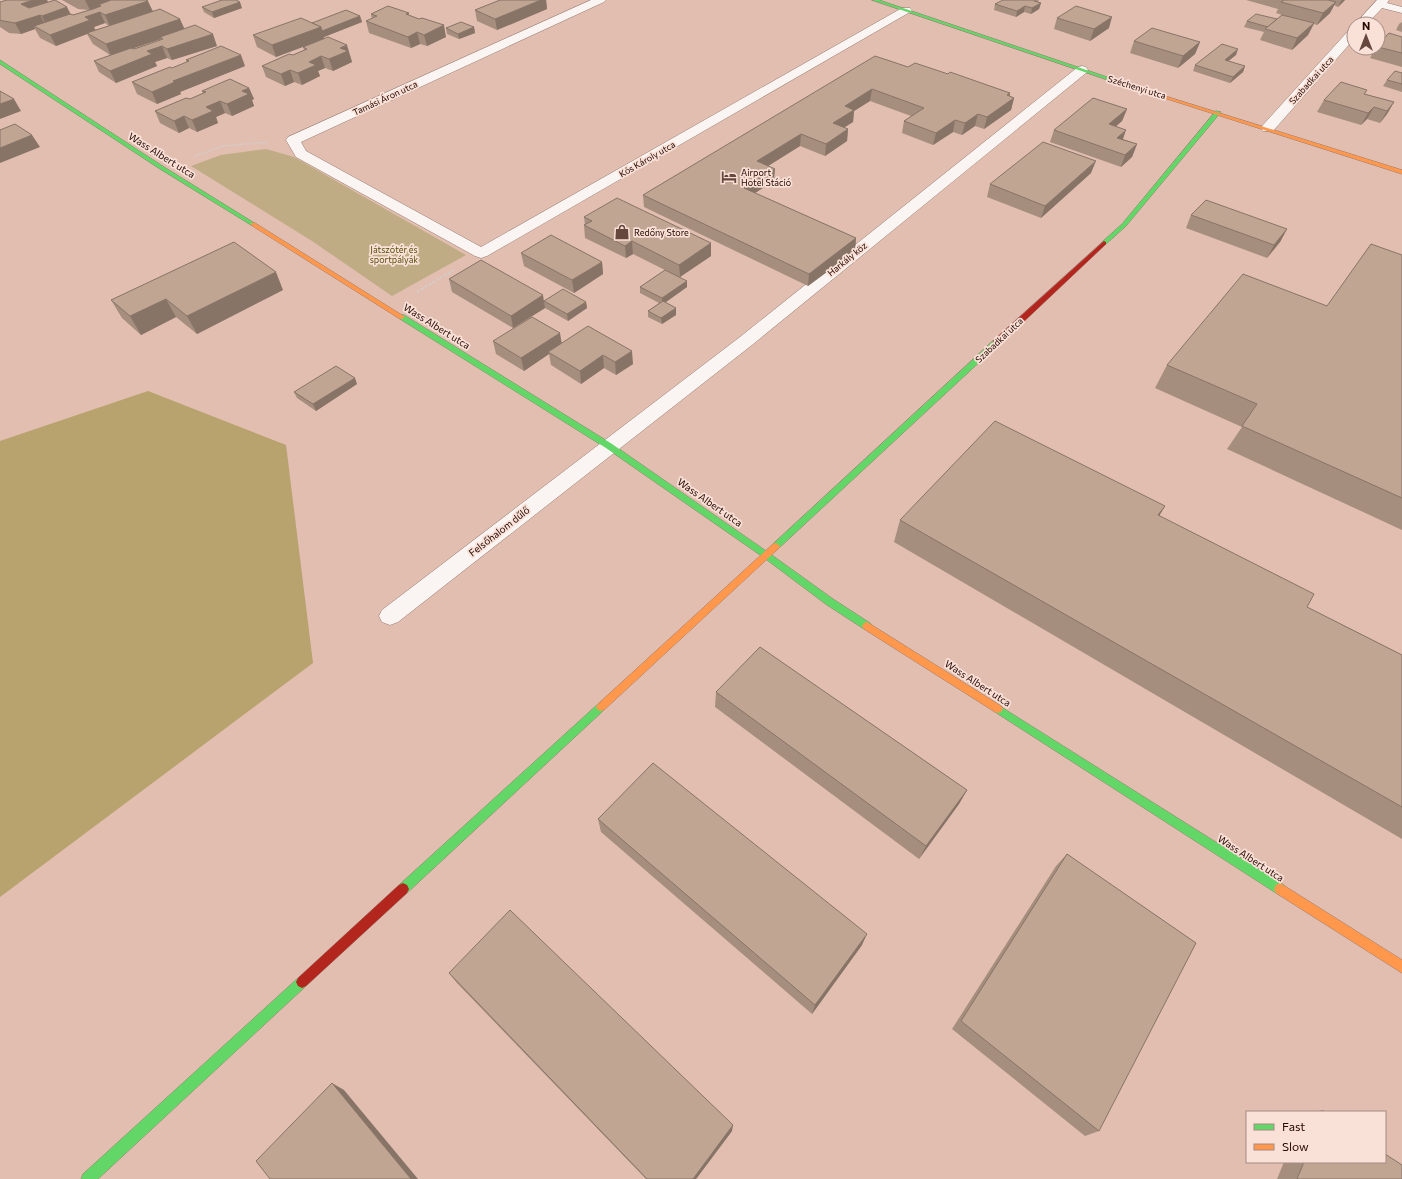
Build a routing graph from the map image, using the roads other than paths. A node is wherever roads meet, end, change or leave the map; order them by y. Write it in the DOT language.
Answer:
graph roads {
  1 [pos="600,0"];
  2 [pos="874,0"];
  3 [pos="1381,2"];
  4 [pos="906,10"];
  5 [pos="1402,10"];
  6 [pos="1368,16"];
  7 [pos="1346,41"];
  8 [pos="0,62"];
  9 [pos="1082,70"];
  10 [pos="1218,112"];
  11 [pos="1268,128"];
  12 [pos="1402,172"];
  13 [pos="482,254"];
  14 [pos="609,446"];
  15 [pos="766,555"];
  16 [pos="390,616"];
  17 [pos="1402,967"];
  18 [pos="88,1179"];
  1 -- 13 [label="street, Tamási Áron utca"];
  2 -- 4 [label="street, Széchenyi utca"];
  3 -- 5 [label="street"];
  3 -- 6 [label="street"];
  4 -- 9 [label="street, Széchenyi utca"];
  4 -- 13 [label="street, Kós Károly utca"];
  7 -- 11 [label="street, Szabadkai utca"];
  8 -- 14 [label="street, Wass Albert utca"];
  9 -- 10 [label="street, Széchenyi utca"];
  9 -- 14 [label="street, Harkály köz"];
  10 -- 11 [label="street, Széchenyi utca"];
  10 -- 15 [label="street, Szabadkai utca"];
  11 -- 12 [label="street, Széchenyi utca"];
  14 -- 15 [label="street, Wass Albert utca"];
  14 -- 16 [label="street, Felsőhalom dűlő"];
  15 -- 17 [label="street, Wass Albert utca"];
  15 -- 18 [label="street, Szabadkai utca"];
}
